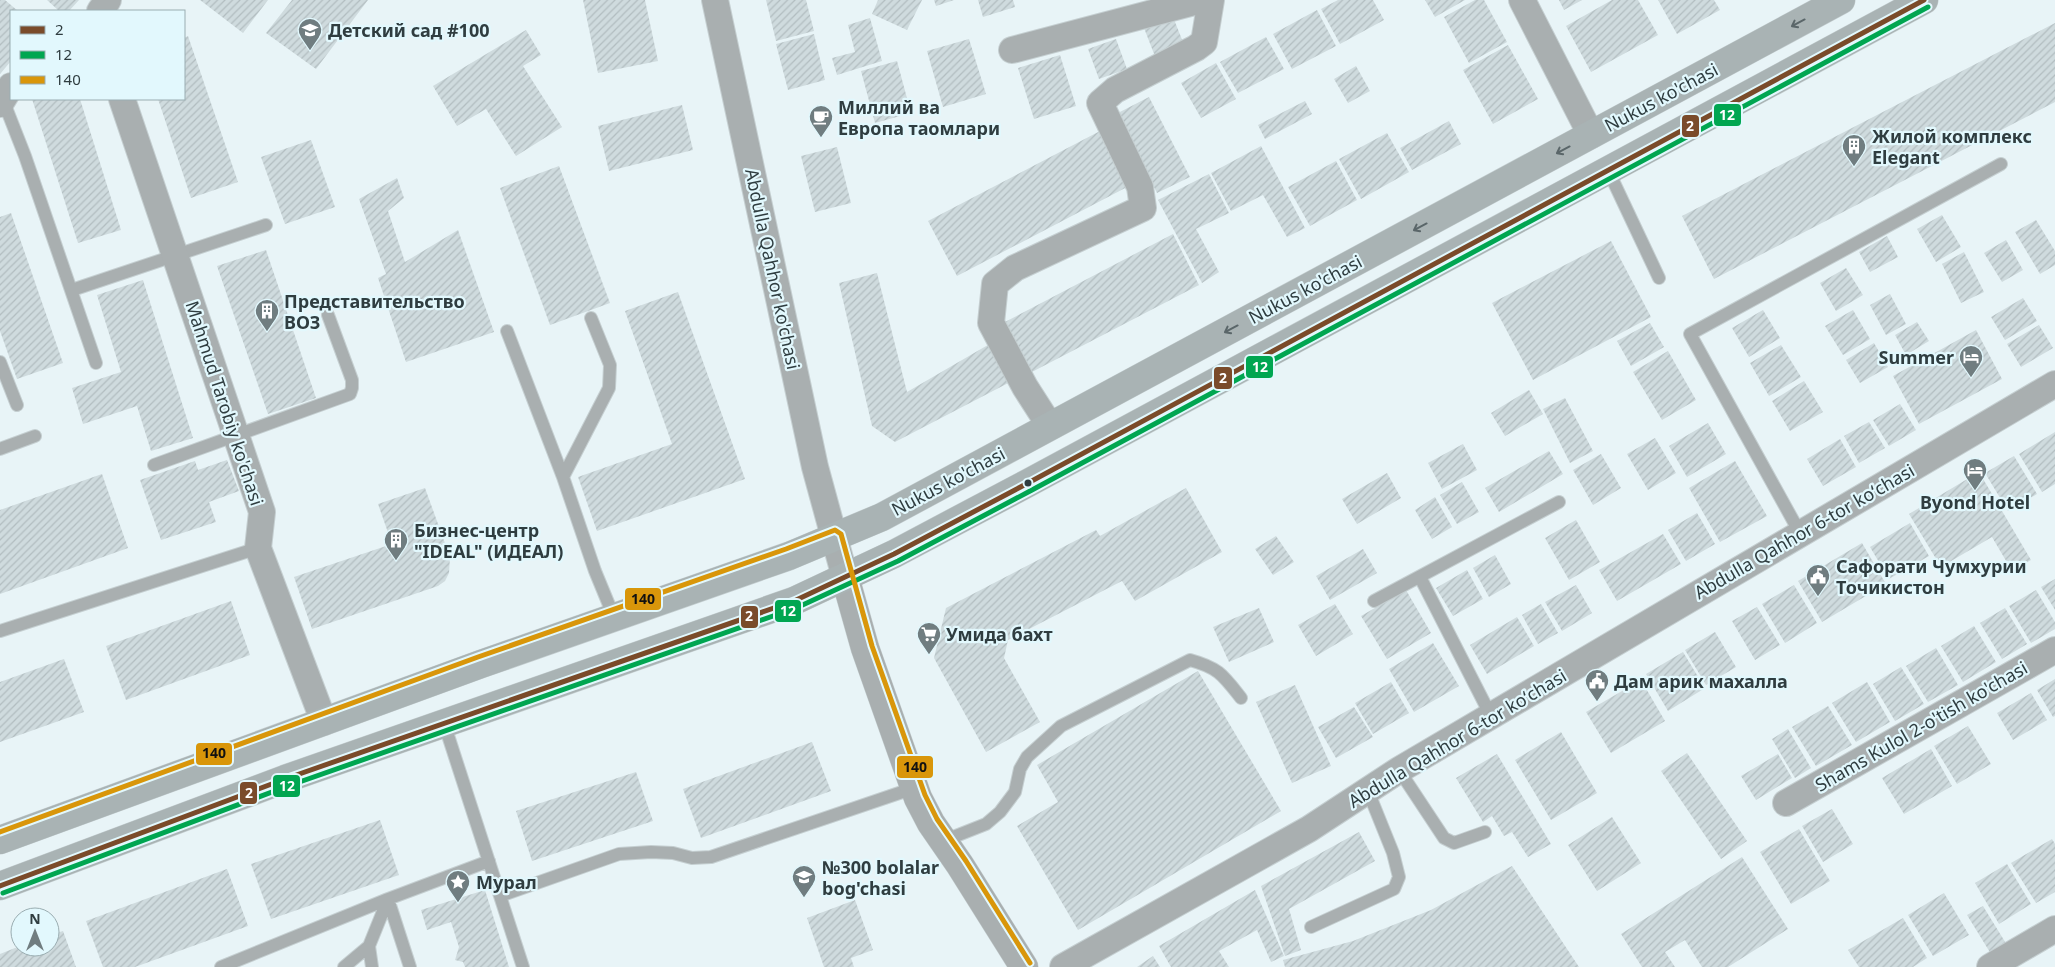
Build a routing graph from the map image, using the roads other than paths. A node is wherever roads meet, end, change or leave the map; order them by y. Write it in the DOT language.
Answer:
graph roads {
  1 [pos="715,0"];
  2 [pos="1202,0"];
  3 [pos="1211,0"];
  4 [pos="1522,0"];
  5 [pos="1841,0"];
  6 [pos="1924,0"];
  7 [pos="1012,50"];
  8 [pos="5,97"];
  9 [pos="122,100"];
  10 [pos="1590,135"];
  11 [pos="2001,164"];
  12 [pos="1608,170"];
  13 [pos="266,225"];
  14 [pos="175,254"];
  15 [pos="1659,278"];
  16 [pos="72,290"];
  17 [pos="328,315"];
  18 [pos="591,318"];
  19 [pos="507,331"];
  20 [pos="0,362"];
  21 [pos="96,364"];
  22 [pos="2055,384"];
  23 [pos="17,405"];
  24 [pos="1050,426"];
  25 [pos="35,436"];
  26 [pos="236,436"];
  27 [pos="0,449"];
  28 [pos="154,465"];
  29 [pos="563,477"];
  30 [pos="1559,502"];
  31 [pos="1800,533"];
  32 [pos="834,537"];
  33 [pos="258,548"];
  34 [pos="844,577"];
  35 [pos="1420,577"];
  36 [pos="1374,601"];
  37 [pos="614,617"];
  38 [pos="0,630"];
  39 [pos="2055,650"];
  40 [pos="1241,698"];
  41 [pos="1491,716"];
  42 [pos="324,722"];
  43 [pos="444,723"];
  44 [pos="1399,770"];
  45 [pos="914,788"];
  46 [pos="1368,791"];
  47 [pos="1786,803"];
  48 [pos="1486,832"];
  49 [pos="0,840"];
  50 [pos="943,841"];
  51 [pos="489,861"];
  52 [pos="0,886"];
  53 [pos="500,896"];
  54 [pos="388,900"];
  55 [pos="1312,927"];
  56 [pos="2055,929"];
  57 [pos="369,946"];
  58 [pos="220,967"];
  59 [pos="344,967"];
  60 [pos="372,967"];
  61 [pos="410,967"];
  62 [pos="523,967"];
  63 [pos="1024,967"];
  64 [pos="1063,967"];
  65 [pos="1990,967"];
  1 -- 32 [label="street, Abdulla Qahhor ko'chasi"];
  2 -- 7 [label="street"];
  3 -- 24 [label="street"];
  4 -- 10 [label="street"];
  5 -- 10 [label="main road, Nukus ko'chasi, one-way"];
  6 -- 12 [label="main road"];
  8 -- 16 [label="lane"];
  9 -- 14 [label="street, Mahmud Tarobiy ko'chasi"];
  10 -- 24 [label="main road, Nukus ko'chasi, one-way"];
  11 -- 31 [label="lane"];
  12 -- 15 [label="lane"];
  12 -- 34 [label="main road"];
  13 -- 14 [label="lane"];
  14 -- 16 [label="lane"];
  14 -- 26 [label="street, Mahmud Tarobiy ko'chasi"];
  16 -- 21 [label="lane"];
  17 -- 26 [label="lane"];
  18 -- 29 [label="lane"];
  19 -- 29 [label="lane"];
  20 -- 23 [label="lane"];
  22 -- 31 [label="street, Abdulla Qahhor 6-tor koʻchasi"];
  24 -- 32 [label="main road, Nukus ko'chasi"];
  25 -- 27 [label="lane"];
  26 -- 28 [label="lane"];
  26 -- 33 [label="street, Mahmud Tarobiy ko'chasi"];
  29 -- 37 [label="lane"];
  30 -- 35 [label="lane"];
  31 -- 41 [label="street, Abdulla Qahhor 6-tor koʻchasi"];
  32 -- 34 [label="street, Abdulla Qahhor ko'chasi"];
  32 -- 37 [label="main road, Nukus ko'chasi"];
  33 -- 38 [label="lane"];
  33 -- 42 [label="street, Mahmud Tarobiy ko'chasi"];
  34 -- 43 [label="main road"];
  34 -- 45 [label="street"];
  35 -- 36 [label="lane"];
  35 -- 41 [label="lane"];
  37 -- 42 [label="main road, Nukus ko'chasi"];
  39 -- 47 [label="street, Shams Kulol 2-o'tish ko'chasi"];
  40 -- 50 [label="lane"];
  41 -- 44 [label="street, Abdulla Qahhor 6-tor koʻchasi"];
  42 -- 49 [label="main road, Nukus ko'chasi"];
  43 -- 51 [label="lane"];
  43 -- 52 [label="main road"];
  44 -- 46 [label="street, Abdulla Qahhor 6-tor koʻchasi"];
  44 -- 48 [label="lane"];
  45 -- 50 [label="street"];
  45 -- 53 [label="lane"];
  46 -- 55 [label="lane"];
  46 -- 64 [label="street, Abdulla Qahhor 6-tor koʻchasi"];
  50 -- 63 [label="street"];
  51 -- 53 [label="lane"];
  51 -- 54 [label="lane"];
  53 -- 62 [label="lane"];
  54 -- 57 [label="lane"];
  54 -- 58 [label="lane"];
  54 -- 61 [label="lane"];
  56 -- 65 [label="street"];
  57 -- 59 [label="lane"];
  57 -- 60 [label="lane"];
}
